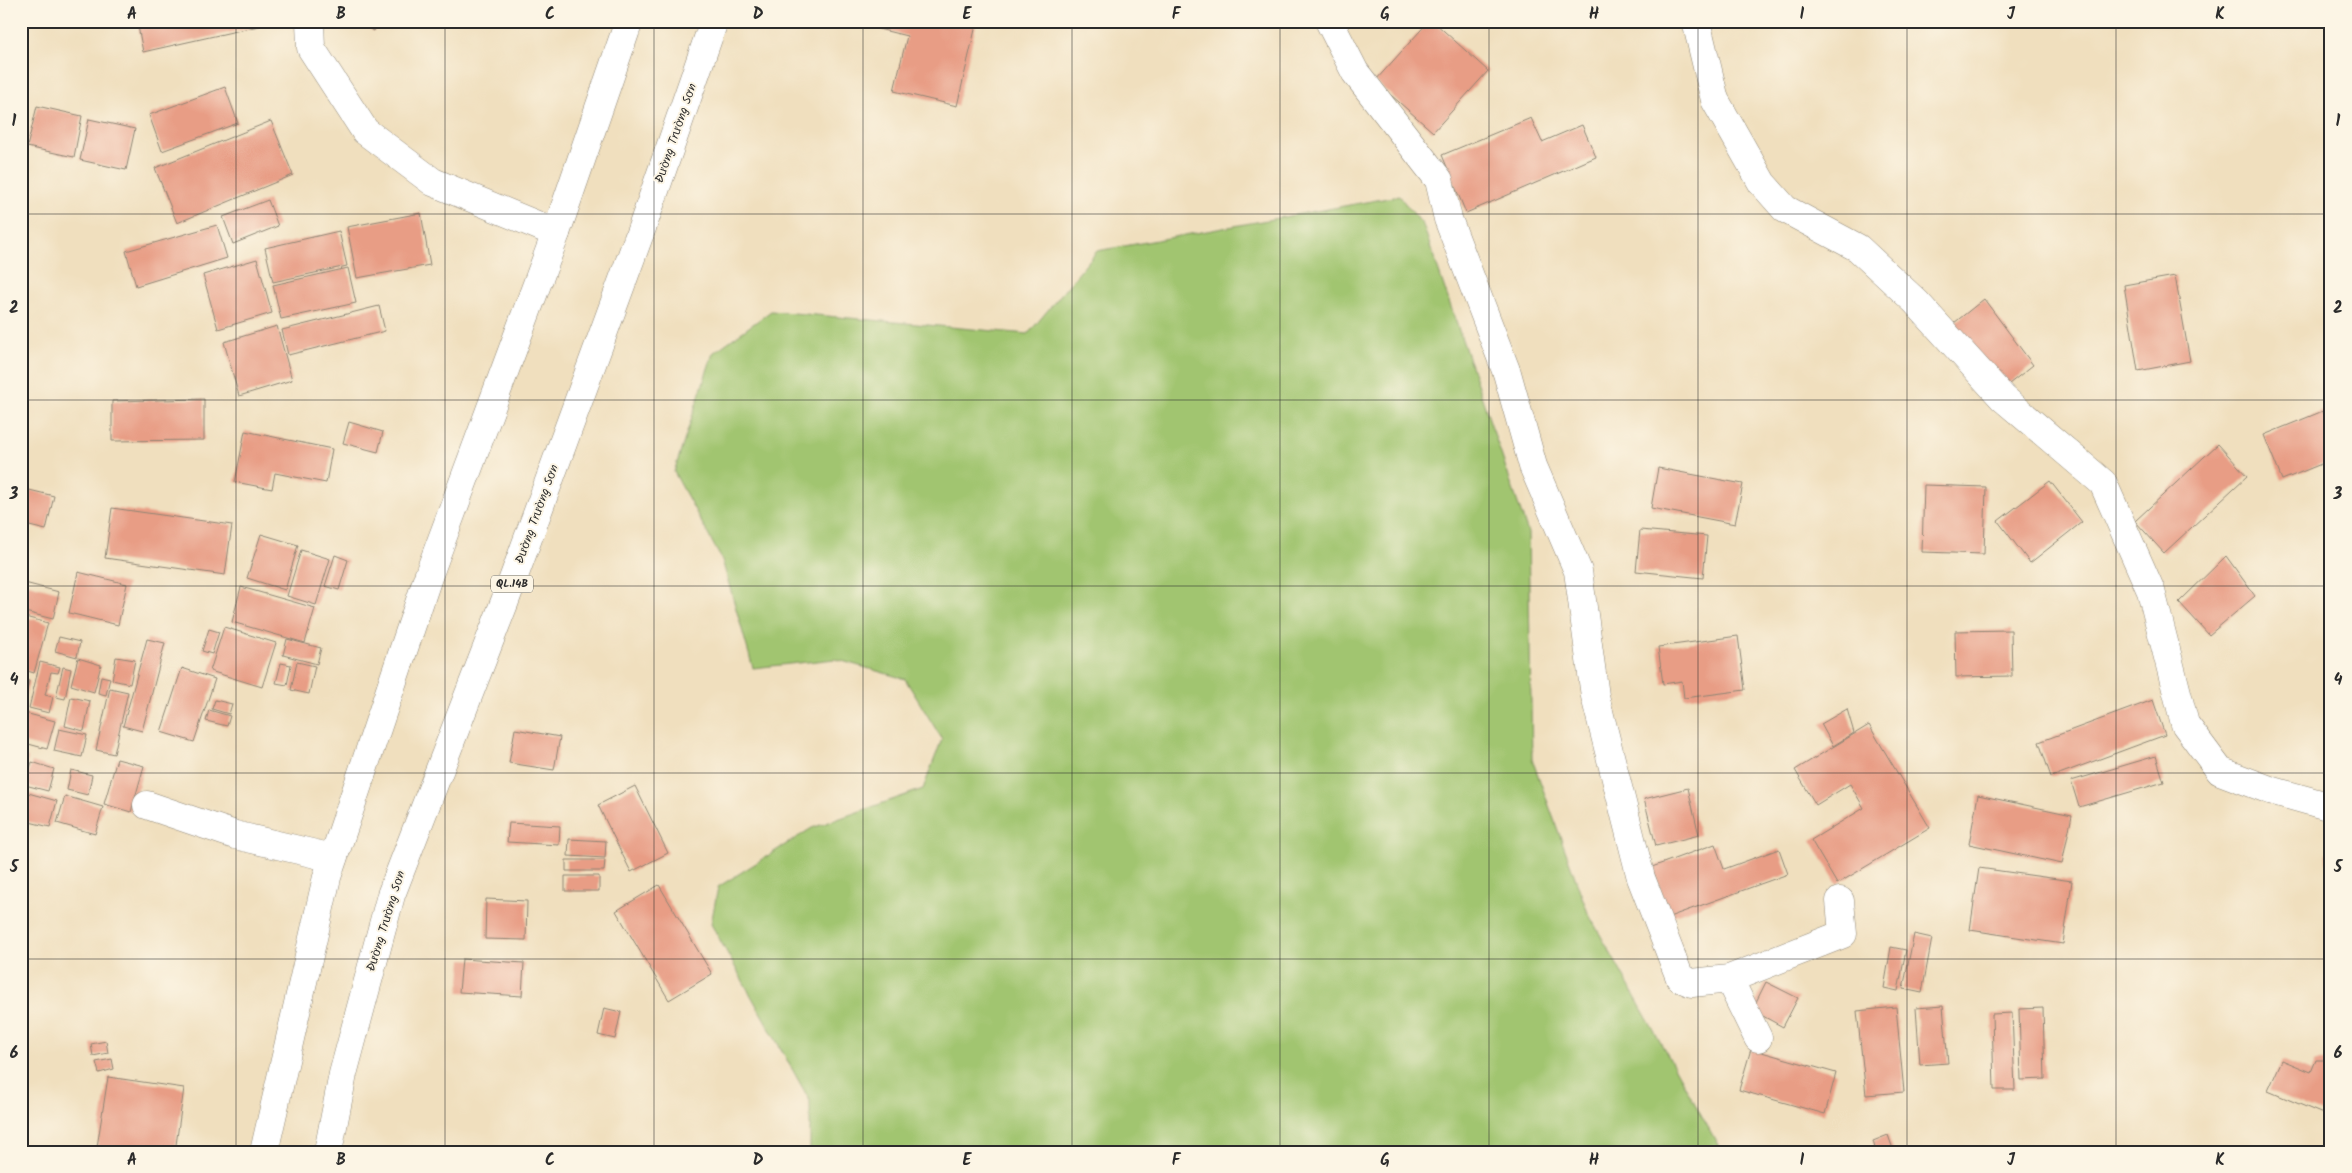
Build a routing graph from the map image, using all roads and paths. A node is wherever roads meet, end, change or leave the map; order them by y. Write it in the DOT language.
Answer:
graph roads {
  1 [pos="310,21"];
  2 [pos="629,21"];
  3 [pos="714,21"];
  4 [pos="1330,21"];
  5 [pos="1696,21"];
  6 [pos="556,234"];
  7 [pos="147,805"];
  8 [pos="2331,807"];
  9 [pos="333,858"];
  10 [pos="1840,901"];
  11 [pos="1729,980"];
  12 [pos="1758,1038"];
  13 [pos="264,1152"];
  14 [pos="328,1152"];
  1 -- 6 [label="main road"];
  2 -- 6 [label="main road"];
  3 -- 14 [label="main road, Đường Trường Sơn / QL.14B"];
  4 -- 11 [label="main road"];
  5 -- 8 [label="main road"];
  6 -- 9 [label="main road"];
  7 -- 9 [label="main road"];
  9 -- 13 [label="main road"];
  10 -- 11 [label="main road"];
  11 -- 12 [label="main road"];
}
